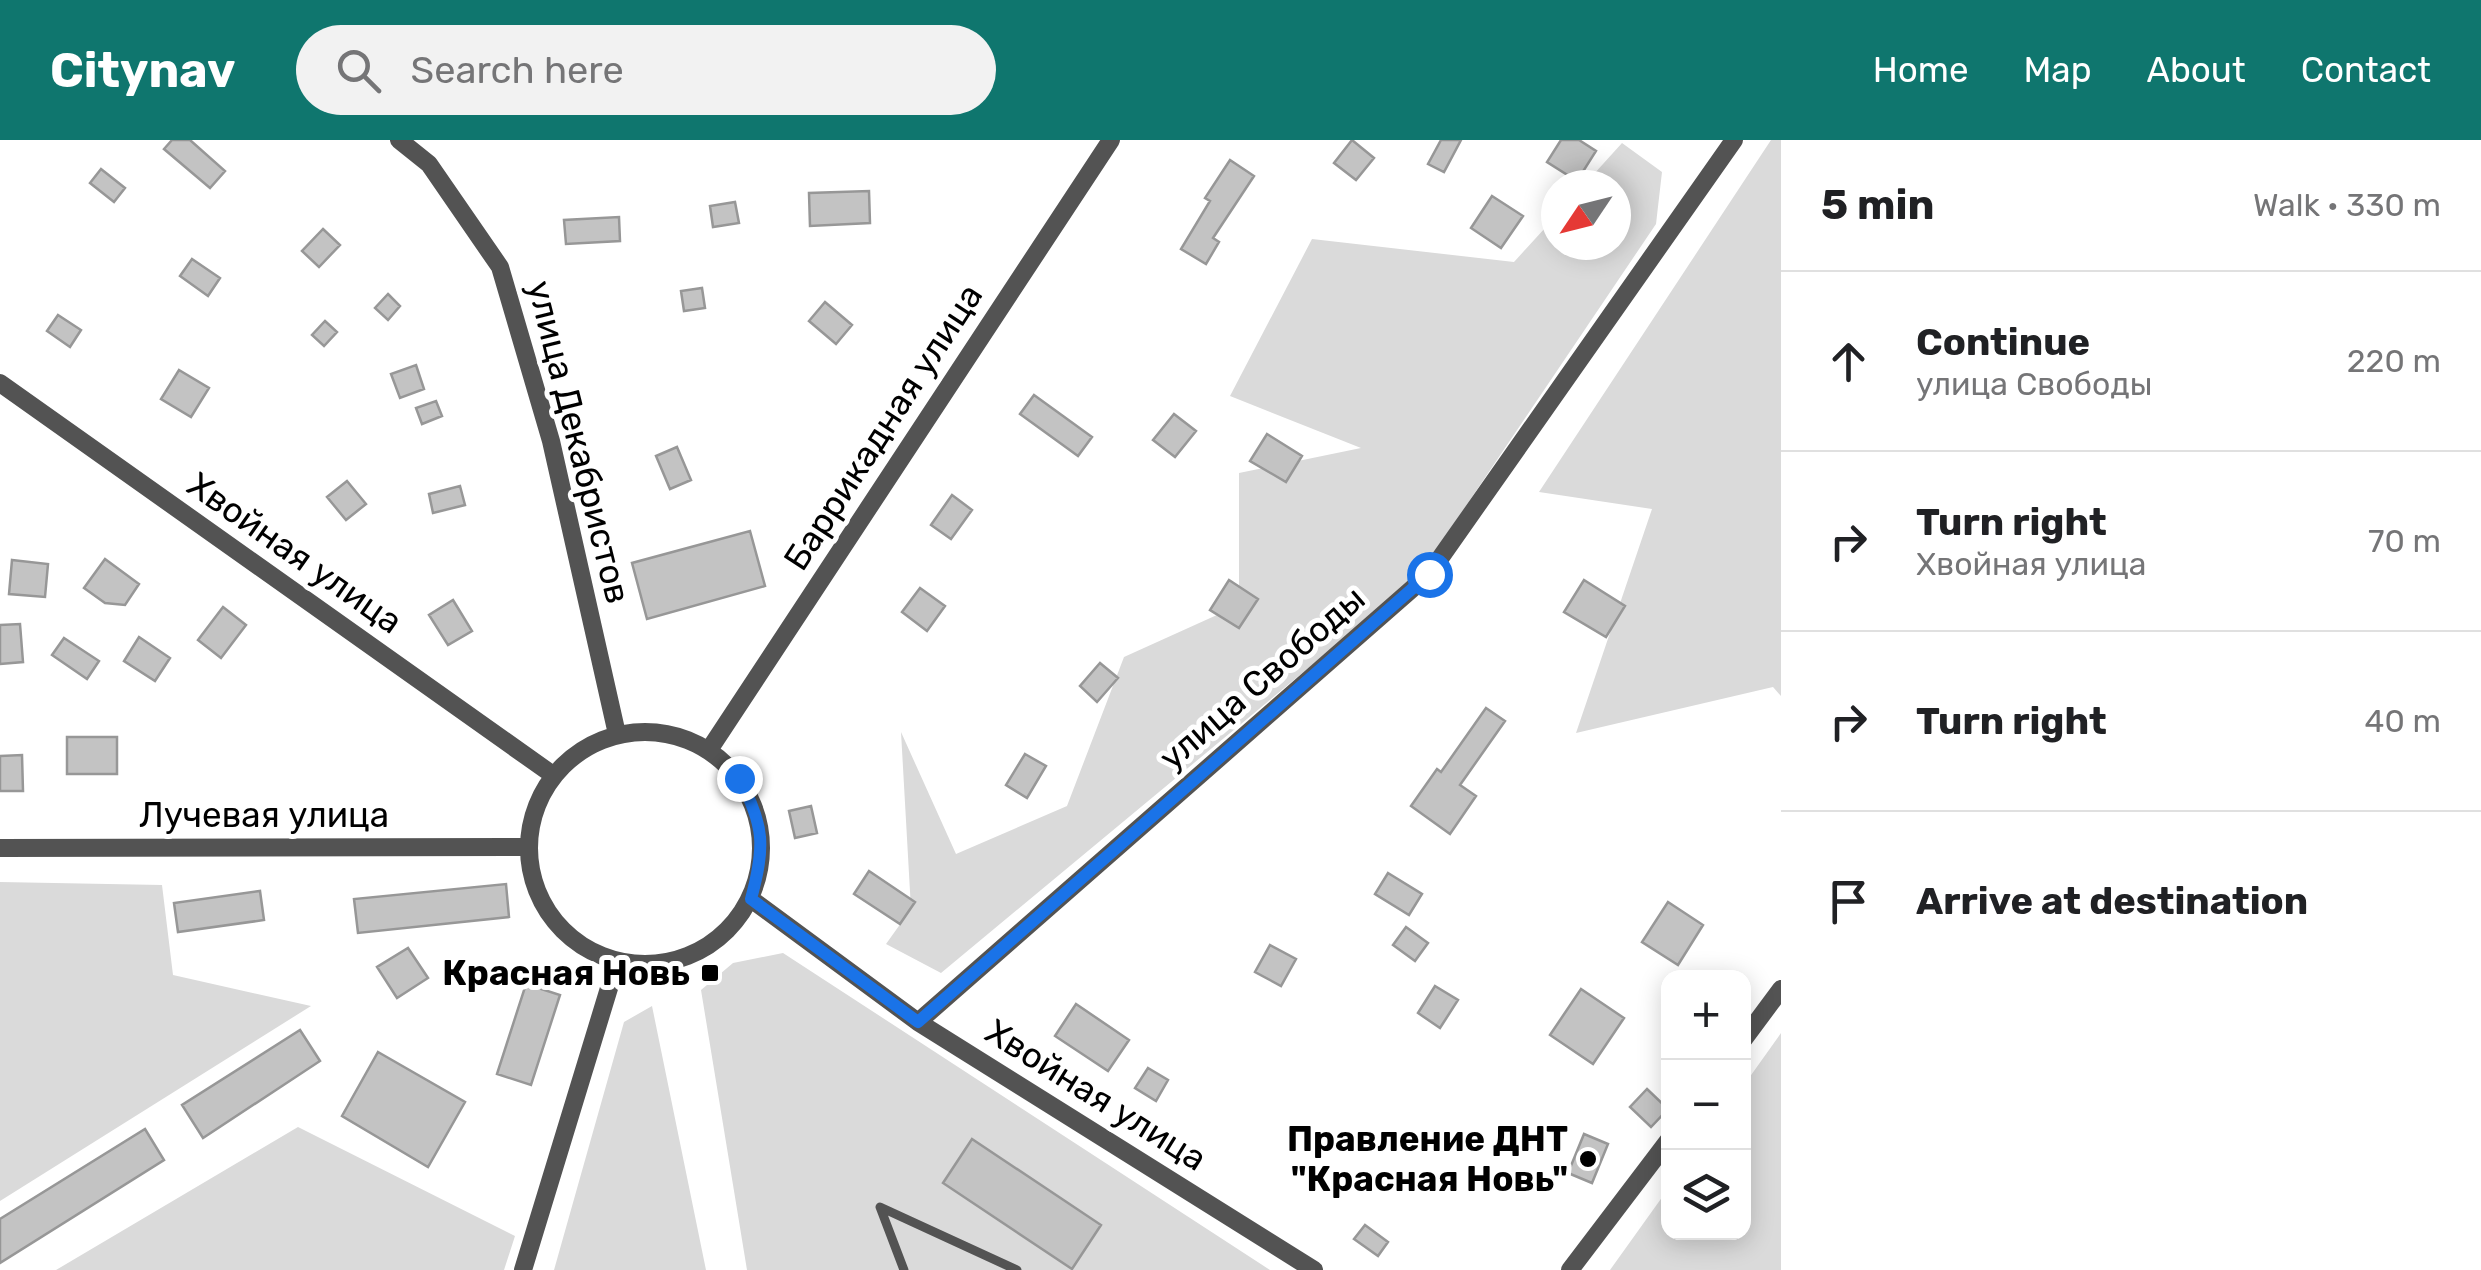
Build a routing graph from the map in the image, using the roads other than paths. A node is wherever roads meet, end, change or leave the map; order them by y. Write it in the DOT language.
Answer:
graph roads {
  1 [pos="398,140"];
  2 [pos="1110,140"];
  3 [pos="1734,140"];
  4 [pos="0,383"];
  5 [pos="617,734"];
  6 [pos="709,750"];
  7 [pos="553,775"];
  8 [pos="528,847"];
  9 [pos="0,848"];
  10 [pos="751,899"];
  11 [pos="617,962"];
  12 [pos="1781,989"];
  13 [pos="918,1022"];
  14 [pos="1751,1030"];
  15 [pos="1661,1150"];
  16 [pos="523,1270"];
  17 [pos="904,1270"];
  18 [pos="1017,1270"];
  19 [pos="1314,1270"];
  20 [pos="1570,1270"];
  1 -- 5 [label="street, улица Декабристов"];
  2 -- 6 [label="street, Баррикадная улица"];
  3 -- 13 [label="street, улица Свободы"];
  4 -- 7 [label="street, Хвойная улица"];
  5 -- 6 [label="street"];
  5 -- 7 [label="street"];
  6 -- 10 [label="street"];
  7 -- 8 [label="street"];
  8 -- 9 [label="street, Лучевая улица"];
  8 -- 11 [label="street"];
  10 -- 11 [label="street"];
  10 -- 13 [label="street, Хвойная улица"];
  11 -- 16 [label="street"];
  12 -- 14 [label="street"];
  13 -- 19 [label="street, Хвойная улица"];
  15 -- 20 [label="street"];
  17 -- 18 [label="lane"];
}
